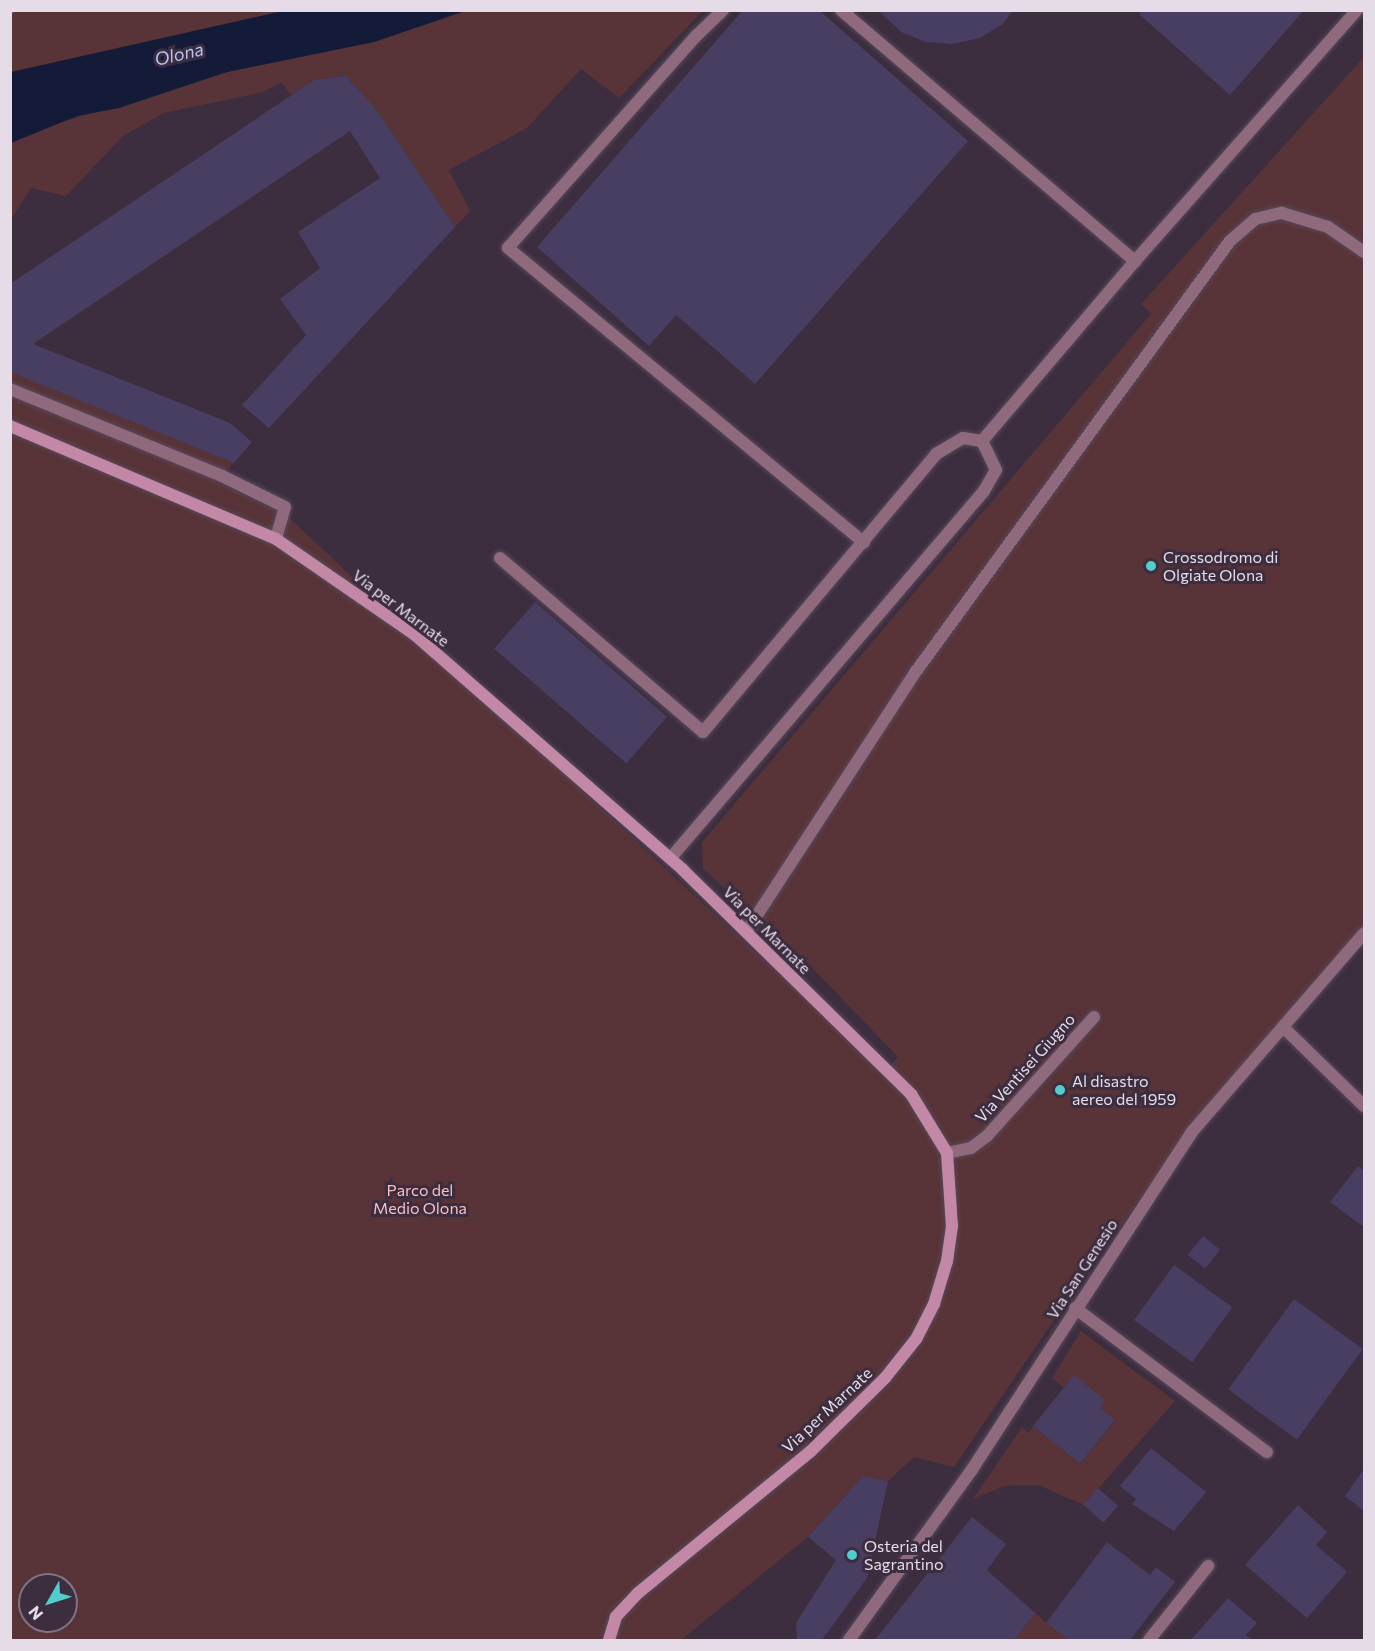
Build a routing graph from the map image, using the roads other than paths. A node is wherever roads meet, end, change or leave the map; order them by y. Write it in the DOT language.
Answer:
graph roads {
  1 [pos="723,10"];
  2 [pos="841,10"];
  3 [pos="1357,10"];
  4 [pos="1365,252"];
  5 [pos="1134,261"];
  6 [pos="10,388"];
  7 [pos="10,426"];
  8 [pos="982,441"];
  9 [pos="276,539"];
  10 [pos="864,542"];
  11 [pos="500,558"];
  12 [pos="670,858"];
  13 [pos="746,932"];
  14 [pos="1365,933"];
  15 [pos="1094,1017"];
  16 [pos="1284,1027"];
  17 [pos="1365,1106"];
  18 [pos="947,1153"];
  19 [pos="1075,1308"];
  20 [pos="1268,1452"];
  21 [pos="1208,1566"];
  22 [pos="609,1641"];
  23 [pos="849,1641"];
  24 [pos="1149,1641"];
  1 -- 10 [label="street"];
  2 -- 5 [label="street"];
  3 -- 5 [label="street"];
  4 -- 13 [label="street"];
  5 -- 8 [label="street"];
  6 -- 9 [label="street"];
  7 -- 9 [label="street, Via per Marnate"];
  8 -- 10 [label="street"];
  8 -- 12 [label="street"];
  9 -- 12 [label="street, Via per Marnate"];
  10 -- 11 [label="street"];
  12 -- 13 [label="street, Via per Marnate"];
  13 -- 18 [label="street, Via per Marnate"];
  14 -- 16 [label="street, Via San Genesio"];
  15 -- 18 [label="street, Via Ventisei Giugno"];
  16 -- 17 [label="street"];
  16 -- 19 [label="street, Via San Genesio"];
  18 -- 22 [label="street, Via per Marnate"];
  19 -- 20 [label="street"];
  19 -- 23 [label="street, Via San Genesio"];
  21 -- 24 [label="street"];
}
